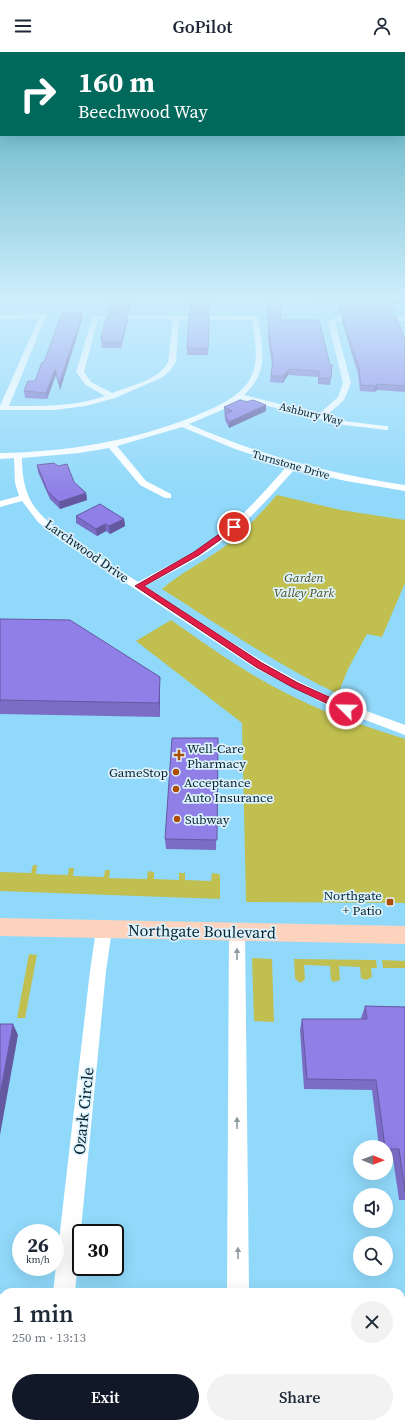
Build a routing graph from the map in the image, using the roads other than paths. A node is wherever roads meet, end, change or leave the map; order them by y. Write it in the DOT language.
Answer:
graph roads {
  1 [pos="21,365"];
  2 [pos="82,365"];
  3 [pos="170,365"];
  4 [pos="259,365"];
  5 [pos="342,365"];
  6 [pos="112,396"];
  7 [pos="238,396"];
  8 [pos="2,408"];
  9 [pos="320,417"];
  10 [pos="183,424"];
  11 [pos="385,428"];
  12 [pos="112,446"];
  13 [pos="0,456"];
  14 [pos="18,456"];
  15 [pos="292,466"];
  16 [pos="405,488"];
  17 [pos="168,496"];
  18 [pos="24,498"];
  19 [pos="0,504"];
  20 [pos="138,586"];
  21 [pos="405,730"];
  22 [pos="0,927"];
  23 [pos="104,930"];
  24 [pos="236,932"];
  25 [pos="405,935"];
  26 [pos="64,1288"];
  27 [pos="238,1288"];
  1 -- 8 [label="street"];
  2 -- 6 [label="street"];
  3 -- 6 [label="street"];
  4 -- 7 [label="street"];
  5 -- 9 [label="street"];
  6 -- 8 [label="street"];
  7 -- 9 [label="street, Ashbury Way"];
  7 -- 10 [label="street"];
  9 -- 11 [label="street, Ashbury Way"];
  10 -- 12 [label="street"];
  10 -- 15 [label="street, Turnstone Drive"];
  12 -- 14 [label="street"];
  12 -- 17 [label="street"];
  13 -- 14 [label="street"];
  14 -- 18 [label="street, Larchwood Drive"];
  15 -- 16 [label="street, Turnstone Drive"];
  15 -- 20 [label="street"];
  18 -- 19 [label="street"];
  18 -- 20 [label="street, Larchwood Drive"];
  20 -- 21 [label="street, Larchwood Drive"];
  22 -- 23 [label="main road, Northgate Boulevard"];
  23 -- 24 [label="main road, Northgate Boulevard"];
  23 -- 26 [label="street, Ozark Circle"];
  24 -- 25 [label="main road, Northgate Boulevard"];
  27 -- 24 [label="street, one-way"];
}
